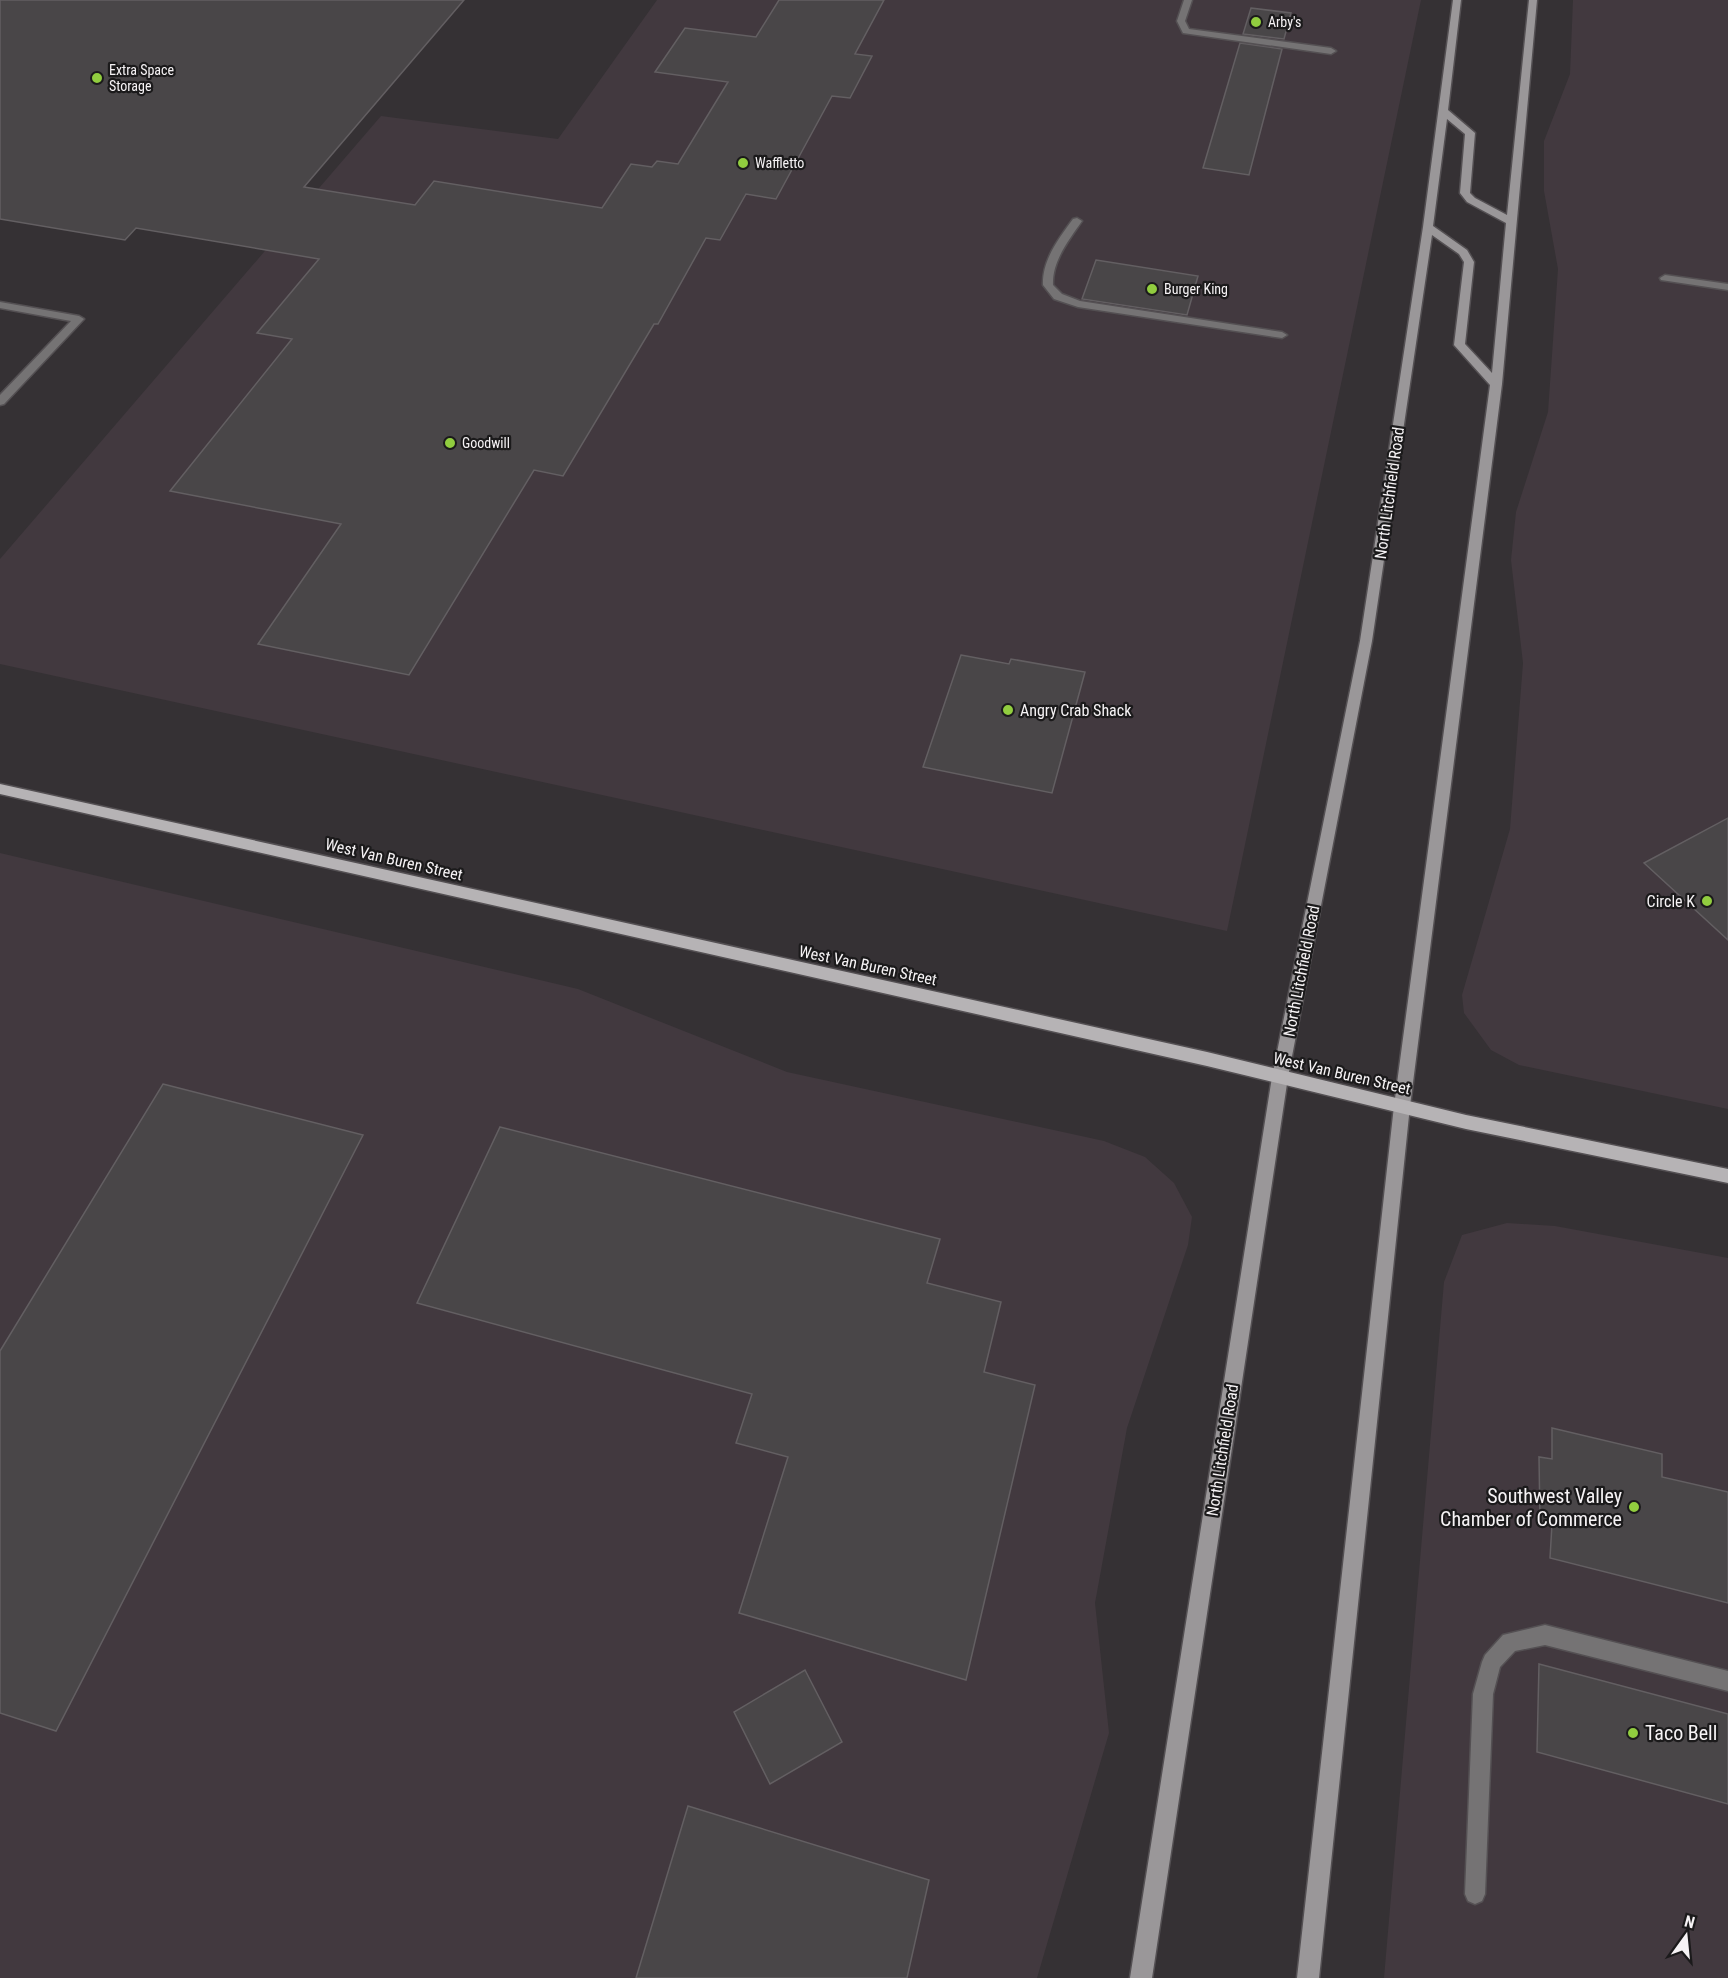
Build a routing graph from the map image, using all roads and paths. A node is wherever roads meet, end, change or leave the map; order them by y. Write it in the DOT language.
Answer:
graph roads {
  1 [pos="1188,0"];
  2 [pos="1457,0"];
  3 [pos="1533,0"];
  4 [pos="1331,51"];
  5 [pos="1443,110"];
  6 [pos="1077,221"];
  7 [pos="1512,222"];
  8 [pos="1428,227"];
  9 [pos="1665,278"];
  10 [pos="1728,287"];
  11 [pos="0,305"];
  12 [pos="1282,335"];
  13 [pos="1496,384"];
  14 [pos="0,402"];
  15 [pos="0,789"];
  16 [pos="1280,1077"];
  17 [pos="1402,1106"];
  18 [pos="1728,1176"];
  19 [pos="1728,1681"];
  20 [pos="1475,1894"];
  21 [pos="1141,1978"];
  22 [pos="1308,1978"];
  1 -- 4 [label="lane"];
  2 -- 5 [label="main road, North Litchfield Road"];
  3 -- 7 [label="main road"];
  5 -- 7 [label="main road"];
  5 -- 8 [label="main road, North Litchfield Road"];
  6 -- 12 [label="lane"];
  7 -- 13 [label="main road"];
  8 -- 13 [label="main road"];
  8 -- 16 [label="main road, North Litchfield Road"];
  9 -- 10 [label="lane"];
  11 -- 14 [label="lane"];
  13 -- 17 [label="main road"];
  15 -- 16 [label="main road, West Van Buren Street"];
  16 -- 17 [label="main road, West Van Buren Street"];
  16 -- 21 [label="main road, North Litchfield Road"];
  17 -- 18 [label="main road, West Van Buren Street"];
  17 -- 22 [label="main road"];
  19 -- 20 [label="lane"];
}
